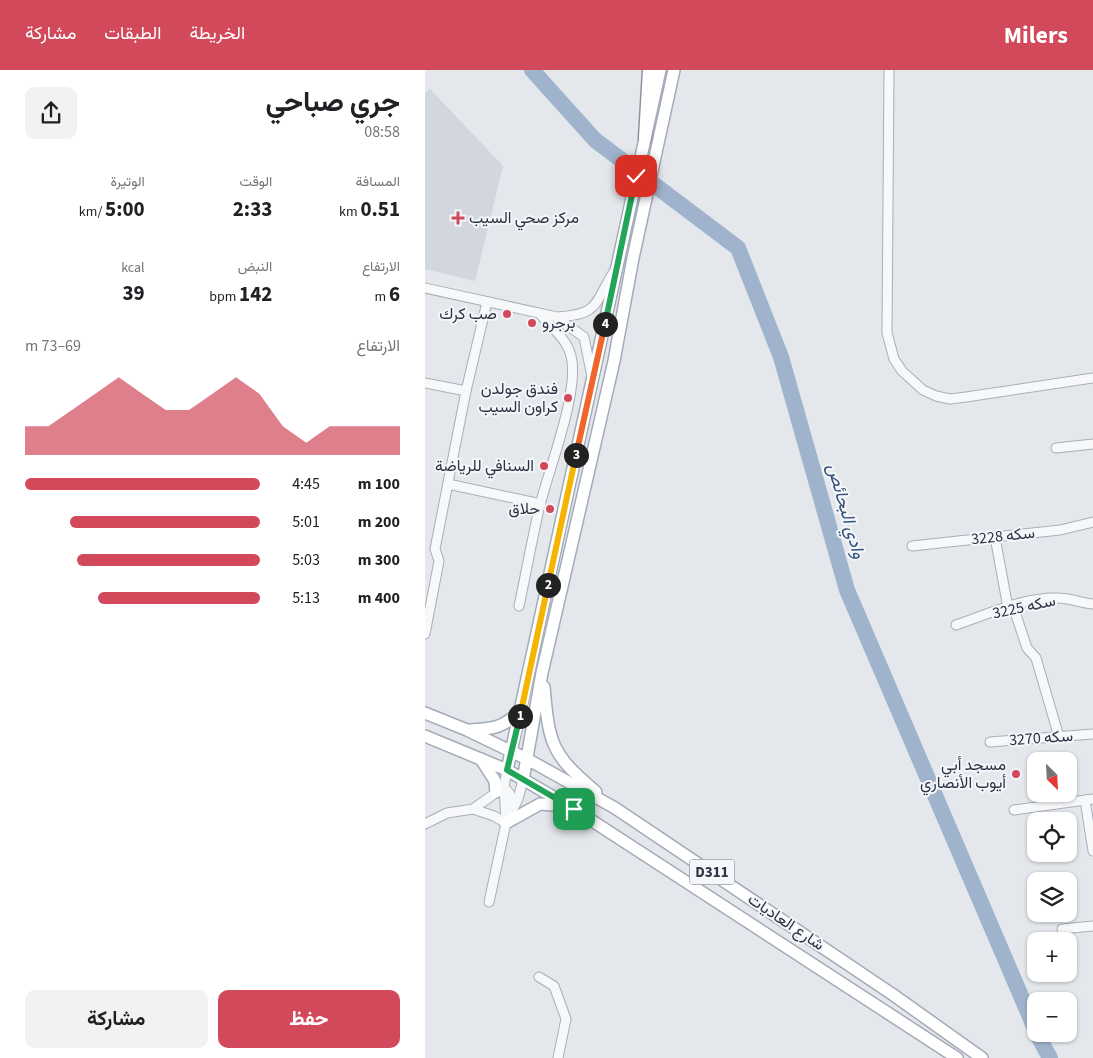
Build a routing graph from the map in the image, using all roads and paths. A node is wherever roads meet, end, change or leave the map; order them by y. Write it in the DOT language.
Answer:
graph roads {
  1 [pos="649,70"];
  2 [pos="661,70"];
  3 [pos="674,70"];
  4 [pos="889,70"];
  5 [pos="645,138"];
  6 [pos="616,268"];
  7 [pos="425,288"];
  8 [pos="487,302"];
  9 [pos="540,314"];
  10 [pos="557,317"];
  11 [pos="1093,378"];
  12 [pos="593,379"];
  13 [pos="425,383"];
  14 [pos="466,391"];
  15 [pos="1093,444"];
  16 [pos="1056,448"];
  17 [pos="448,484"];
  18 [pos="541,504"];
  19 [pos="1093,522"];
  20 [pos="995,537"];
  21 [pos="912,546"];
  22 [pos="425,549"];
  23 [pos="435,549"];
  24 [pos="1093,604"];
  25 [pos="519,606"];
  26 [pos="1010,607"];
  27 [pos="956,625"];
  28 [pos="425,634"];
  29 [pos="543,673"];
  30 [pos="521,711"];
  31 [pos="425,713"];
  32 [pos="467,730"];
  33 [pos="1093,734"];
  34 [pos="425,736"];
  35 [pos="1059,737"];
  36 [pos="990,742"];
  37 [pos="510,751"];
  38 [pos="480,758"];
  39 [pos="527,759"];
  40 [pos="507,770"];
  41 [pos="523,780"];
  42 [pos="500,790"];
  43 [pos="1089,800"];
  44 [pos="514,805"];
  45 [pos="615,808"];
  46 [pos="473,809"];
  47 [pos="574,809"];
  48 [pos="1014,810"];
  49 [pos="506,822"];
  50 [pos="425,824"];
  51 [pos="1093,851"];
  52 [pos="489,902"];
  53 [pos="1093,926"];
  54 [pos="1062,929"];
  55 [pos="539,977"];
  56 [pos="558,1058"];
  57 [pos="957,1058"];
  58 [pos="982,1058"];
  1 -- 5 [label="highway"];
  2 -- 5 [label="main road"];
  3 -- 29 [label="main road"];
  4 -- 11 [label="street"];
  5 -- 6 [label="main road"];
  6 -- 10 [label="street"];
  6 -- 12 [label="main road"];
  7 -- 8 [label="street"];
  8 -- 9 [label="street"];
  8 -- 14 [label="street"];
  9 -- 10 [label="street"];
  9 -- 18 [label="street"];
  10 -- 12 [label="street"];
  12 -- 30 [label="main road"];
  13 -- 14 [label="street"];
  14 -- 17 [label="street"];
  15 -- 16 [label="street"];
  17 -- 18 [label="street"];
  17 -- 23 [label="street"];
  18 -- 25 [label="street"];
  19 -- 20 [label="street, سكه 3228"];
  20 -- 21 [label="street, سكه 3228"];
  20 -- 26 [label="street"];
  22 -- 23 [label="street"];
  23 -- 28 [label="street"];
  24 -- 26 [label="street, سكه 3225"];
  26 -- 27 [label="street, سكه 3225"];
  26 -- 35 [label="street"];
  29 -- 39 [label="main road"];
  29 -- 45 [label="main road"];
  30 -- 32 [label="main road"];
  30 -- 37 [label="main road"];
  31 -- 32 [label="main road, شارع العاديات / D311"];
  32 -- 37 [label="main road, شارع العاديات / D311"];
  33 -- 35 [label="street, سكه 3270"];
  34 -- 38 [label="main road, شارع العاديات / D311"];
  35 -- 36 [label="street, سكه 3270"];
  37 -- 39 [label="main road, شارع العاديات / D311"];
  37 -- 40 [label="main road"];
  38 -- 40 [label="main road, شارع العاديات / D311"];
  38 -- 42 [label="main road"];
  39 -- 41 [label="main road"];
  39 -- 45 [label="main road, شارع العاديات / D311"];
  40 -- 41 [label="main road, شارع العاديات / D311"];
  40 -- 42 [label="street"];
  41 -- 44 [label="street"];
  41 -- 47 [label="main road, شارع العاديات / D311"];
  42 -- 44 [label="street"];
  42 -- 46 [label="street"];
  42 -- 49 [label="street"];
  43 -- 48 [label="street"];
  43 -- 51 [label="street"];
  44 -- 49 [label="street"];
  45 -- 58 [label="main road, شارع العاديات / D311"];
  46 -- 49 [label="street"];
  46 -- 50 [label="street"];
  47 -- 49 [label="main road"];
  47 -- 57 [label="main road, شارع العاديات / D311"];
  49 -- 52 [label="street"];
  53 -- 54 [label="street"];
  55 -- 56 [label="street"];
}
